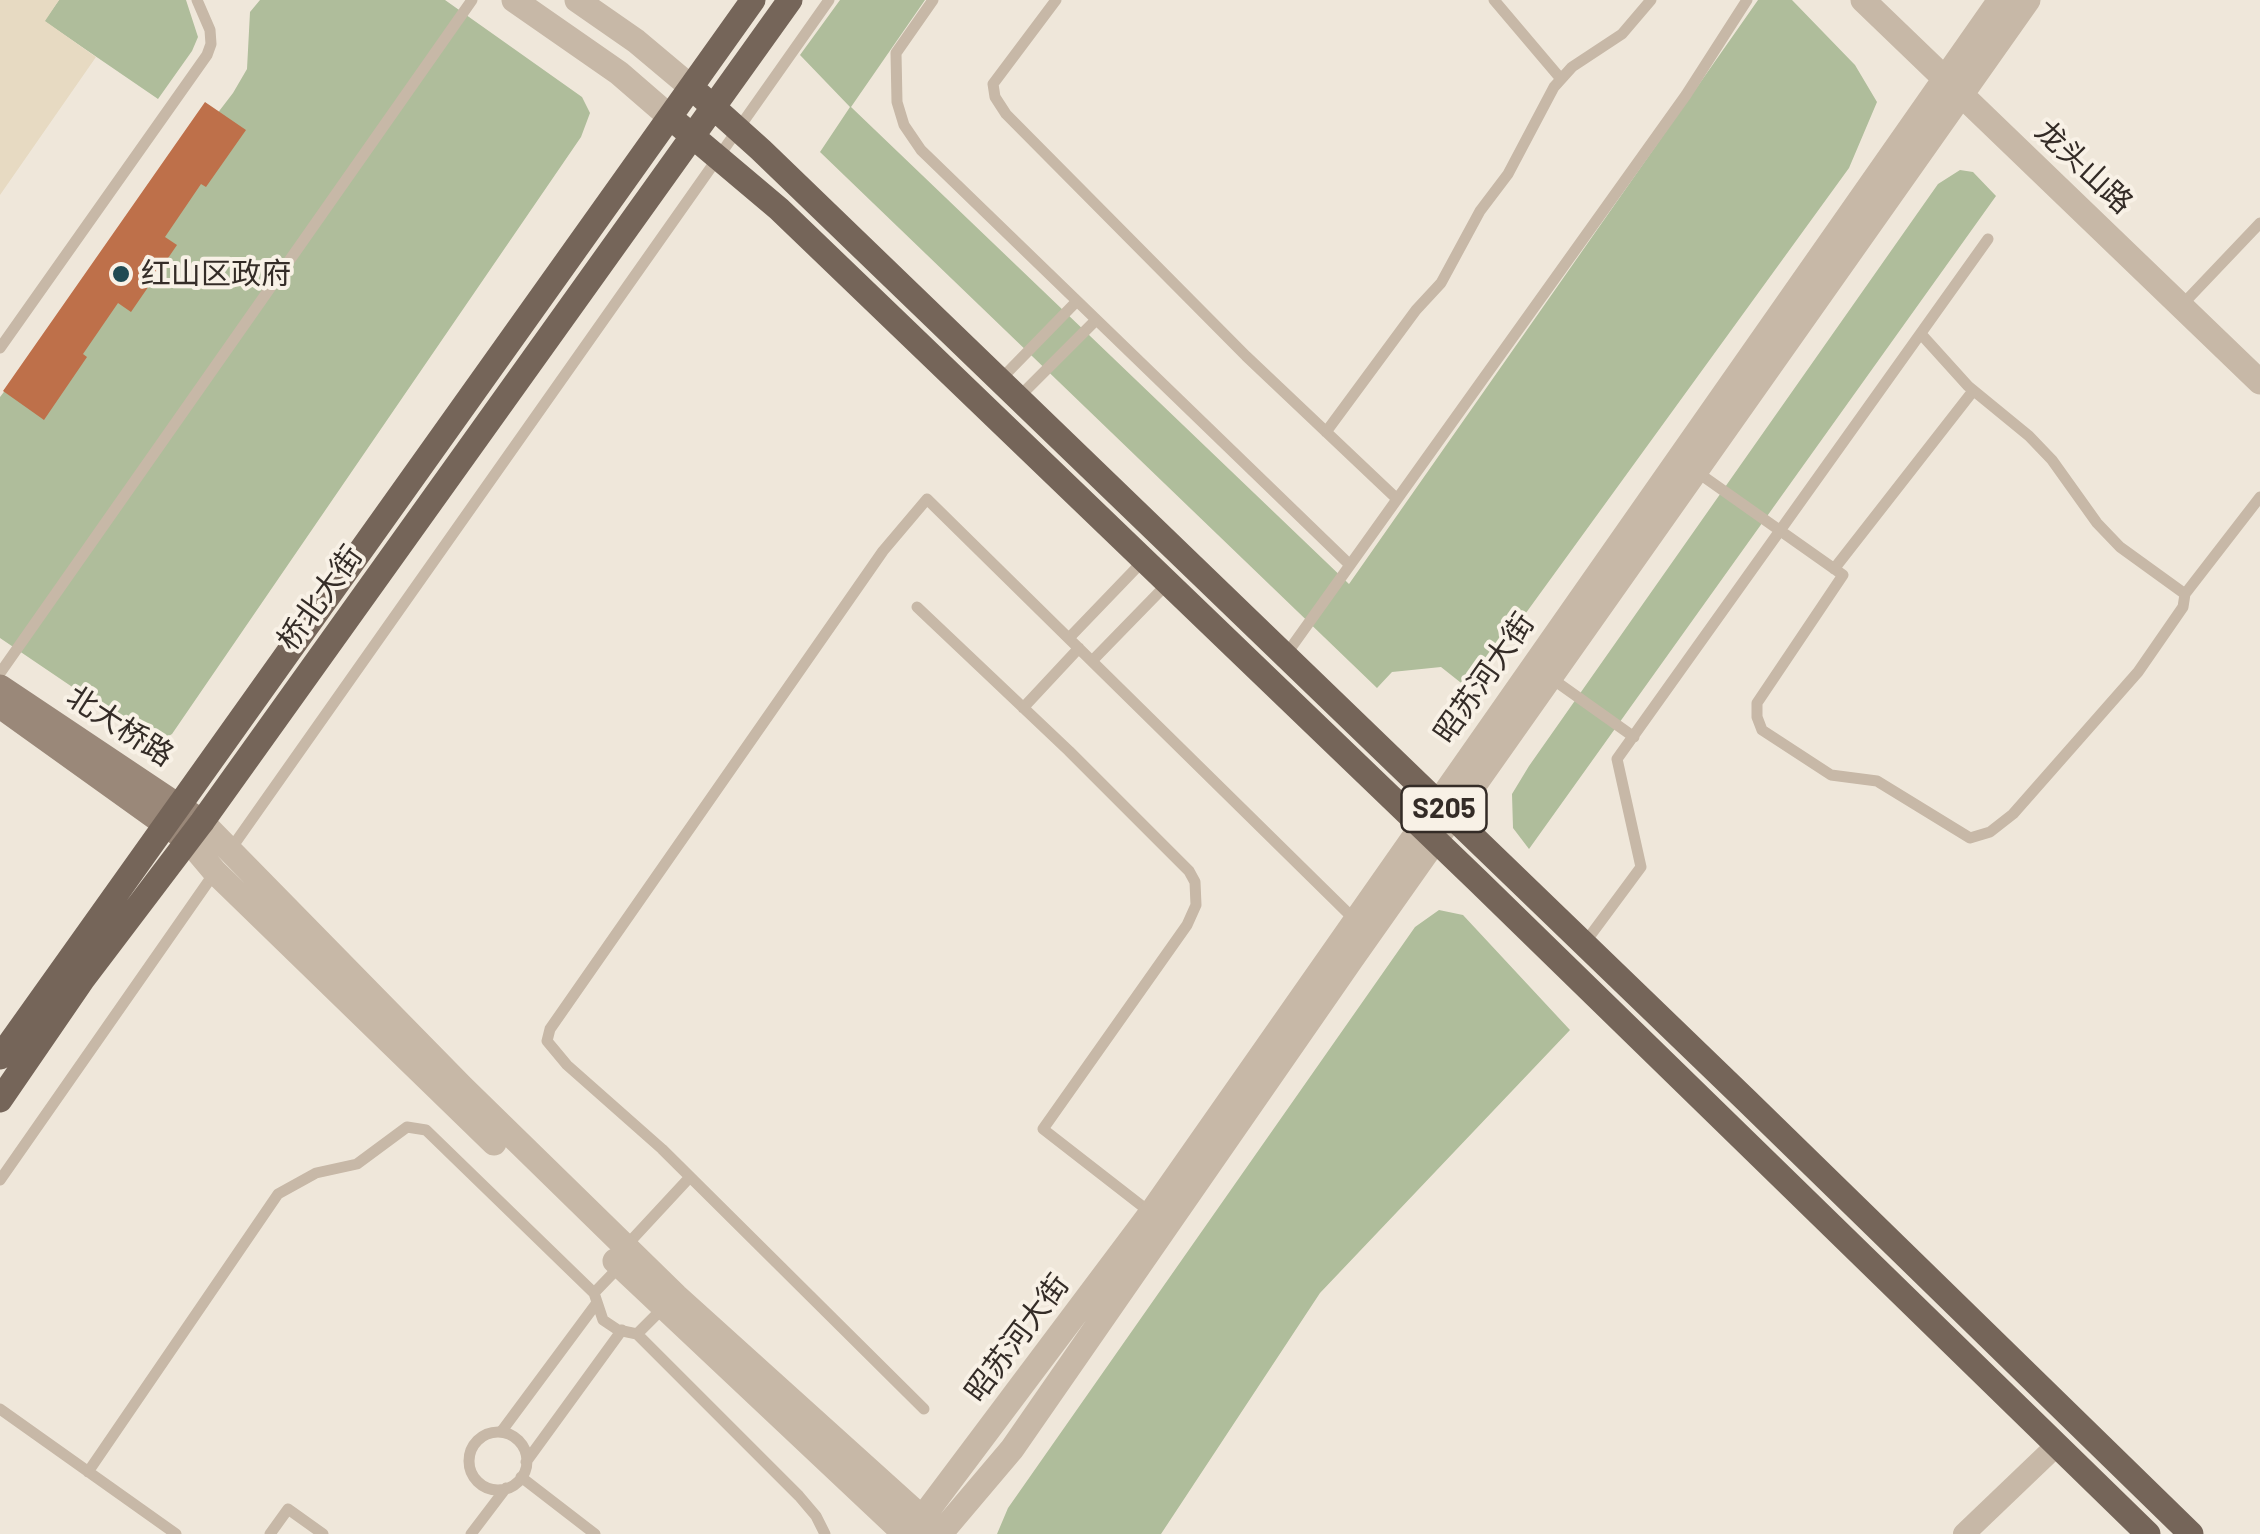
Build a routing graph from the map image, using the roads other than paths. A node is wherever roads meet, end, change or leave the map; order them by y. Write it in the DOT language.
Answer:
graph roads {
  1 [pos="197,0"];
  2 [pos="472,0"];
  3 [pos="514,0"];
  4 [pos="577,0"];
  5 [pos="753,0"];
  6 [pos="790,0"];
  7 [pos="829,0"];
  8 [pos="933,0"];
  9 [pos="1056,0"];
  10 [pos="1494,0"];
  11 [pos="1652,0"];
  12 [pos="1747,0"];
  13 [pos="1863,0"];
  14 [pos="2000,0"];
  15 [pos="2028,0"];
  16 [pos="1561,79"];
  17 [pos="1952,86"];
  18 [pos="692,88"];
  19 [pos="714,108"];
  20 [pos="670,118"];
  21 [pos="738,130"];
  22 [pos="694,136"];
  23 [pos="718,157"];
  24 [pos="2260,223"];
  25 [pos="1988,240"];
  26 [pos="1078,301"];
  27 [pos="2182,305"];
  28 [pos="1096,320"];
  29 [pos="1921,334"];
  30 [pos="0,348"];
  31 [pos="2260,382"];
  32 [pos="1009,389"];
  33 [pos="1973,391"];
  34 [pos="1326,432"];
  35 [pos="1697,472"];
  36 [pos="2260,498"];
  37 [pos="1397,499"];
  38 [pos="1780,531"];
  39 [pos="1144,560"];
  40 [pos="1350,565"];
  41 [pos="1834,569"];
  42 [pos="1168,583"];
  43 [pos="2185,594"];
  44 [pos="917,608"];
  45 [pos="1069,638"];
  46 [pos="1079,648"];
  47 [pos="1285,656"];
  48 [pos="1092,661"];
  49 [pos="0,672"];
  50 [pos="1551,678"];
  51 [pos="0,687"];
  52 [pos="0,706"];
  53 [pos="1023,708"];
  54 [pos="1634,737"];
  55 [pos="1445,810"];
  56 [pos="173,814"];
  57 [pos="195,831"];
  58 [pos="1428,834"];
  59 [pos="223,861"];
  60 [pos="1355,920"];
  61 [pos="1584,944"];
  62 [pos="0,1057"];
  63 [pos="0,1100"];
  64 [pos="690,1177"];
  65 [pos="0,1180"];
  66 [pos="1151,1214"];
  67 [pos="626,1256"];
  68 [pos="595,1298"];
  69 [pos="669,1302"];
  70 [pos="622,1330"];
  71 [pos="637,1334"];
  72 [pos="0,1409"];
  73 [pos="924,1409"];
  74 [pos="501,1432"];
  75 [pos="2057,1445"];
  76 [pos="526,1462"];
  77 [pos="88,1472"];
  78 [pos="521,1478"];
  79 [pos="506,1488"];
  80 [pos="923,1531"];
  81 [pos="176,1534"];
  82 [pos="270,1534"];
  83 [pos="322,1534"];
  84 [pos="471,1534"];
  85 [pos="595,1534"];
  86 [pos="825,1534"];
  87 [pos="1964,1534"];
  88 [pos="2148,1534"];
  89 [pos="2191,1534"];
  1 -- 30 [label="lane"];
  2 -- 49 [label="lane"];
  3 -- 20 [label="street"];
  4 -- 18 [label="street"];
  5 -- 18 [label="main road, 桥北大街"];
  6 -- 19 [label="main road, 桥北大街"];
  7 -- 21 [label="lane"];
  8 -- 26 [label="lane"];
  9 -- 34 [label="lane"];
  10 -- 16 [label="lane"];
  11 -- 16 [label="lane"];
  12 -- 37 [label="lane"];
  13 -- 17 [label="street, 龙头山路"];
  14 -- 17 [label="street, 昭苏河大街"];
  15 -- 17 [label="street, 昭苏河大街"];
  16 -- 34 [label="lane"];
  17 -- 27 [label="street, 龙头山路"];
  17 -- 35 [label="street, 昭苏河大街"];
  17 -- 55 [label="street, 昭苏河大街"];
  18 -- 19 [label="main road, S205"];
  18 -- 20 [label="main road, 桥北大街"];
  19 -- 21 [label="main road, S205"];
  19 -- 22 [label="main road, 桥北大街"];
  20 -- 22 [label="main road, S205"];
  20 -- 56 [label="main road, 桥北大街"];
  21 -- 23 [label="lane"];
  21 -- 32 [label="main road, S205"];
  22 -- 23 [label="main road, S205"];
  22 -- 57 [label="main road, 桥北大街"];
  23 -- 39 [label="main road, S205"];
  23 -- 59 [label="lane"];
  24 -- 27 [label="lane"];
  25 -- 29 [label="lane"];
  26 -- 28 [label="lane"];
  26 -- 32 [label="lane"];
  27 -- 31 [label="street, 龙头山路"];
  28 -- 32 [label="lane"];
  28 -- 40 [label="lane"];
  29 -- 33 [label="lane"];
  29 -- 38 [label="lane"];
  32 -- 47 [label="main road, S205"];
  33 -- 41 [label="lane"];
  33 -- 43 [label="lane"];
  34 -- 37 [label="lane"];
  35 -- 38 [label="lane"];
  35 -- 50 [label="street, 昭苏河大街"];
  36 -- 43 [label="lane"];
  37 -- 40 [label="lane"];
  38 -- 41 [label="lane"];
  38 -- 54 [label="lane"];
  39 -- 42 [label="main road, S205"];
  39 -- 45 [label="lane"];
  40 -- 47 [label="lane"];
  41 -- 43 [label="lane"];
  42 -- 48 [label="lane"];
  42 -- 58 [label="main road, S205"];
  44 -- 53 [label="lane"];
  45 -- 46 [label="lane"];
  45 -- 64 [label="lane"];
  46 -- 48 [label="lane"];
  46 -- 53 [label="lane"];
  47 -- 55 [label="main road, S205"];
  48 -- 60 [label="lane"];
  50 -- 54 [label="lane"];
  50 -- 55 [label="street, 昭苏河大街"];
  51 -- 56 [label="main road, 北大桥路"];
  52 -- 56 [label="main road, 北大桥路"];
  53 -- 66 [label="lane"];
  54 -- 61 [label="lane"];
  55 -- 58 [label="street, 昭苏河大街"];
  55 -- 61 [label="main road, S205"];
  56 -- 57 [label="main road, 北大桥路"];
  56 -- 62 [label="main road, 桥北大街"];
  57 -- 59 [label="street"];
  57 -- 63 [label="main road, 桥北大街"];
  58 -- 60 [label="street, 昭苏河大街"];
  58 -- 75 [label="main road, S205"];
  58 -- 80 [label="street, 昭苏河大街"];
  59 -- 65 [label="lane"];
  59 -- 67 [label="street"];
  60 -- 66 [label="street, 昭苏河大街"];
  61 -- 89 [label="main road, S205"];
  64 -- 67 [label="lane"];
  64 -- 73 [label="lane"];
  66 -- 80 [label="street, 昭苏河大街"];
  67 -- 68 [label="lane"];
  67 -- 69 [label="street"];
  68 -- 70 [label="lane"];
  68 -- 74 [label="lane"];
  68 -- 77 [label="lane"];
  69 -- 71 [label="lane"];
  69 -- 80 [label="street"];
  70 -- 71 [label="lane"];
  70 -- 76 [label="lane"];
  71 -- 86 [label="lane"];
  72 -- 77 [label="lane"];
  74 -- 76 [label="lane"];
  74 -- 79 [label="lane"];
  75 -- 87 [label="street"];
  75 -- 88 [label="main road, S205"];
  76 -- 78 [label="lane"];
  77 -- 81 [label="lane"];
  78 -- 79 [label="lane"];
  78 -- 85 [label="lane"];
  79 -- 84 [label="lane"];
  82 -- 83 [label="lane"];
}
